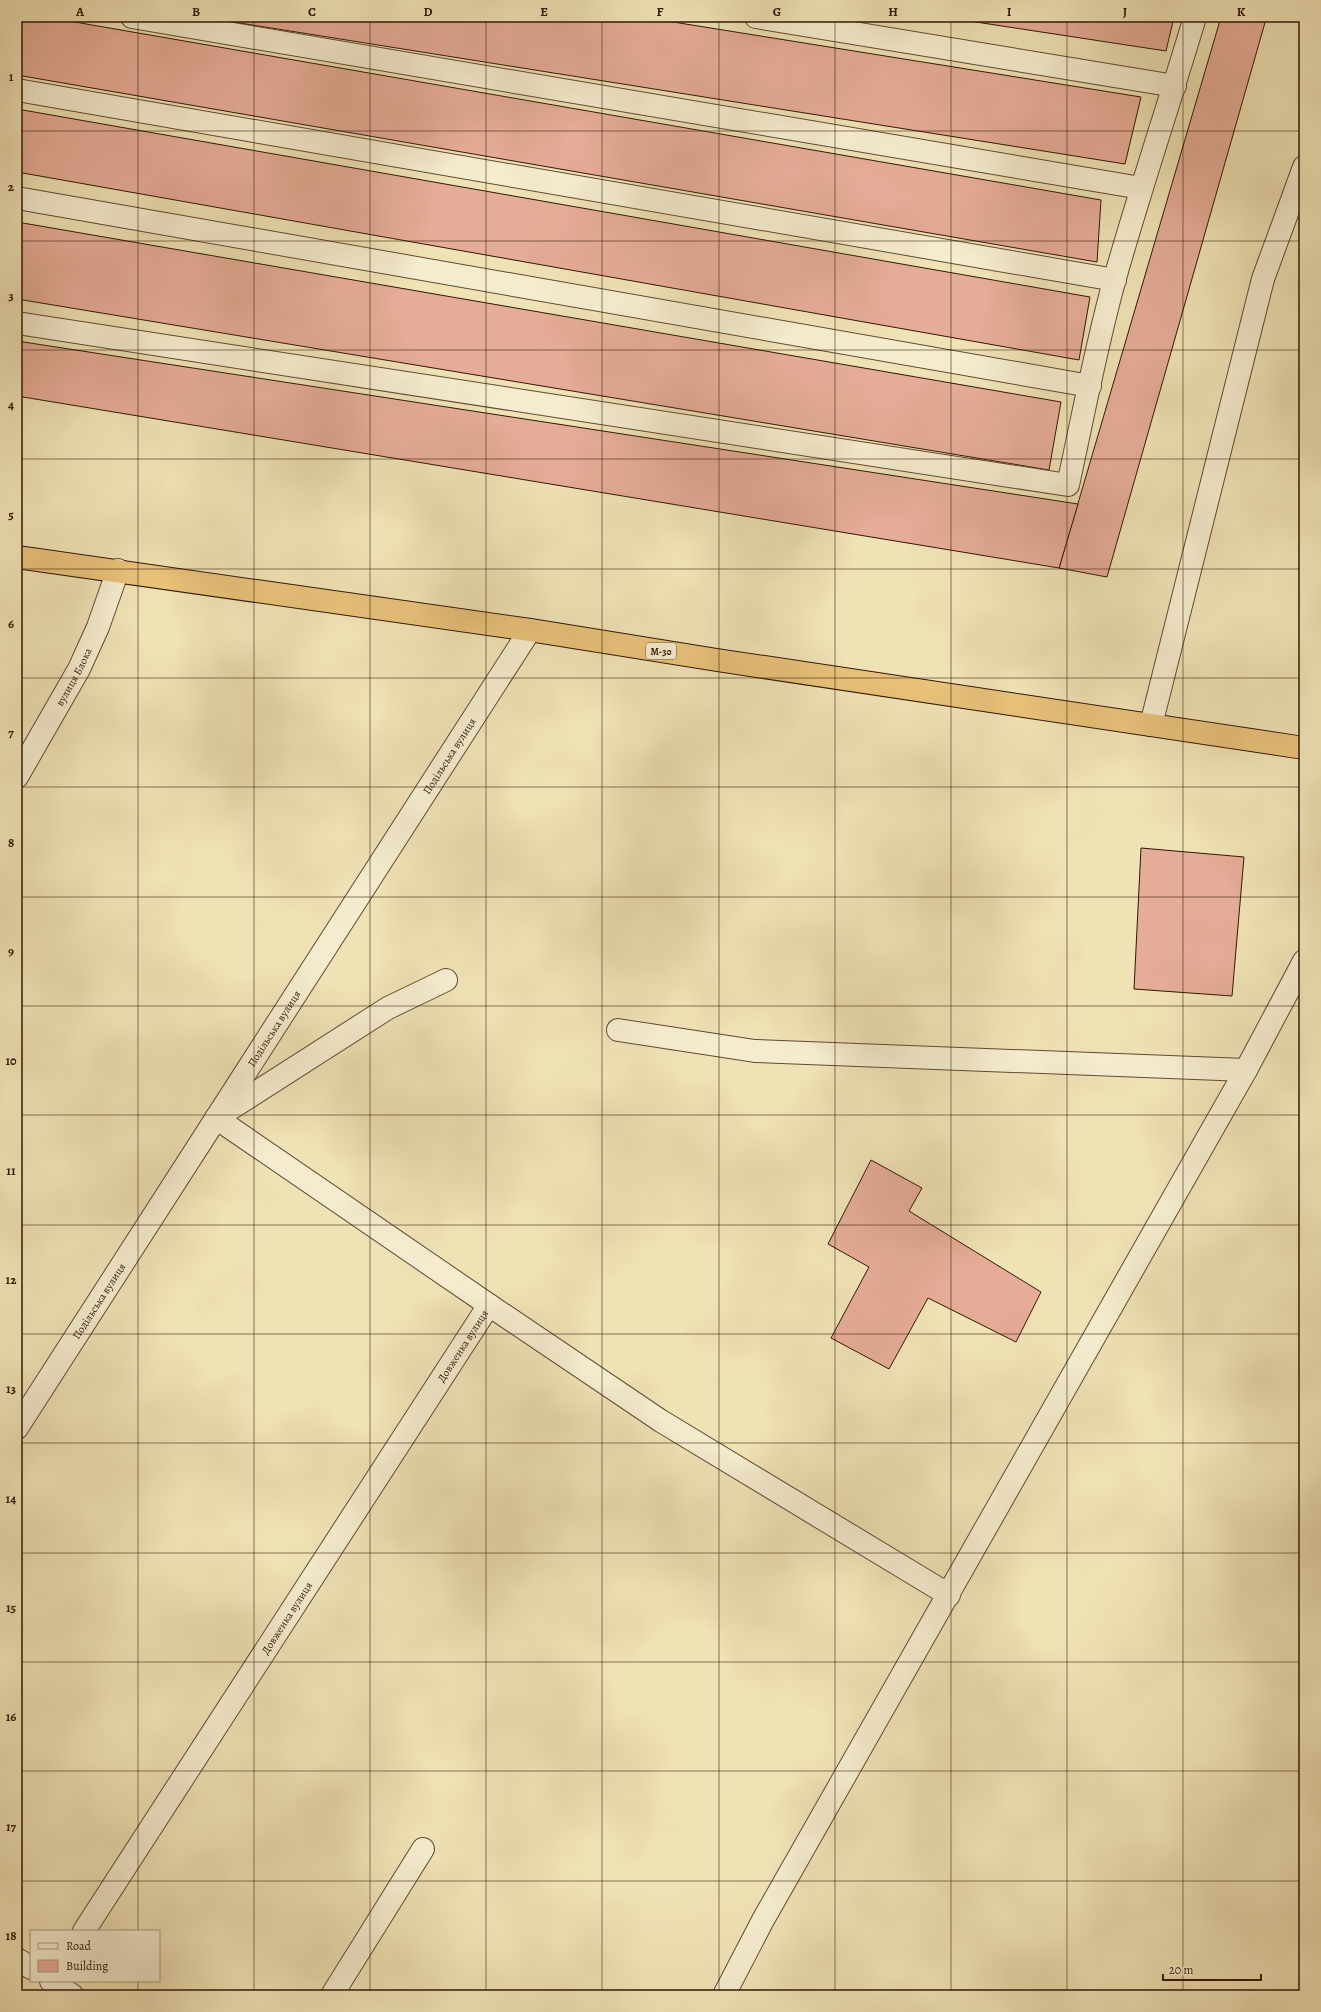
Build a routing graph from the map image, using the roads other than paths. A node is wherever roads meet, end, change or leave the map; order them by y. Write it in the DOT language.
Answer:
graph roads {
  1 [pos="132,17"];
  2 [pos="756,17"];
  3 [pos="1195,17"];
  4 [pos="1175,86"];
  5 [pos="17,90"];
  6 [pos="1304,167"];
  7 [pos="1141,188"];
  8 [pos="17,198"];
  9 [pos="1114,280"];
  10 [pos="17,323"];
  11 [pos="1090,386"];
  12 [pos="17,557"];
  13 [pos="118,570"];
  14 [pos="530,630"];
  15 [pos="1152,725"];
  16 [pos="1304,748"];
  17 [pos="17,777"];
  18 [pos="1304,961"];
  19 [pos="446,980"];
  20 [pos="618,1030"];
  21 [pos="1246,1070"];
  22 [pos="216,1118"];
  23 [pos="489,1305"];
  24 [pos="17,1428"];
  25 [pos="949,1595"];
  26 [pos="423,1849"];
  27 [pos="85,1930"];
  28 [pos="17,1959"];
  29 [pos="30,1967"];
  30 [pos="53,1982"];
  31 [pos="72,1995"];
  32 [pos="332,1995"];
  33 [pos="724,1995"];
  1 -- 7 [label="street"];
  2 -- 4 [label="street"];
  3 -- 4 [label="street"];
  4 -- 7 [label="street"];
  5 -- 9 [label="street"];
  6 -- 15 [label="street"];
  7 -- 9 [label="street"];
  8 -- 11 [label="street"];
  9 -- 11 [label="street"];
  10 -- 11 [label="street"];
  12 -- 13 [label="highway, М-30"];
  13 -- 14 [label="highway, М-30"];
  13 -- 17 [label="street, вулиця Блока"];
  14 -- 15 [label="highway, М-30"];
  14 -- 22 [label="street, Подільська вулиця"];
  15 -- 16 [label="highway, М-30"];
  18 -- 21 [label="street"];
  19 -- 22 [label="street"];
  20 -- 21 [label="street"];
  21 -- 25 [label="street"];
  22 -- 23 [label="street"];
  22 -- 24 [label="street, Подільська вулиця"];
  23 -- 25 [label="street"];
  23 -- 27 [label="street, Довженка вулиця"];
  25 -- 33 [label="street"];
  26 -- 32 [label="street"];
  28 -- 29 [label="street"];
  30 -- 31 [label="street"];
}
